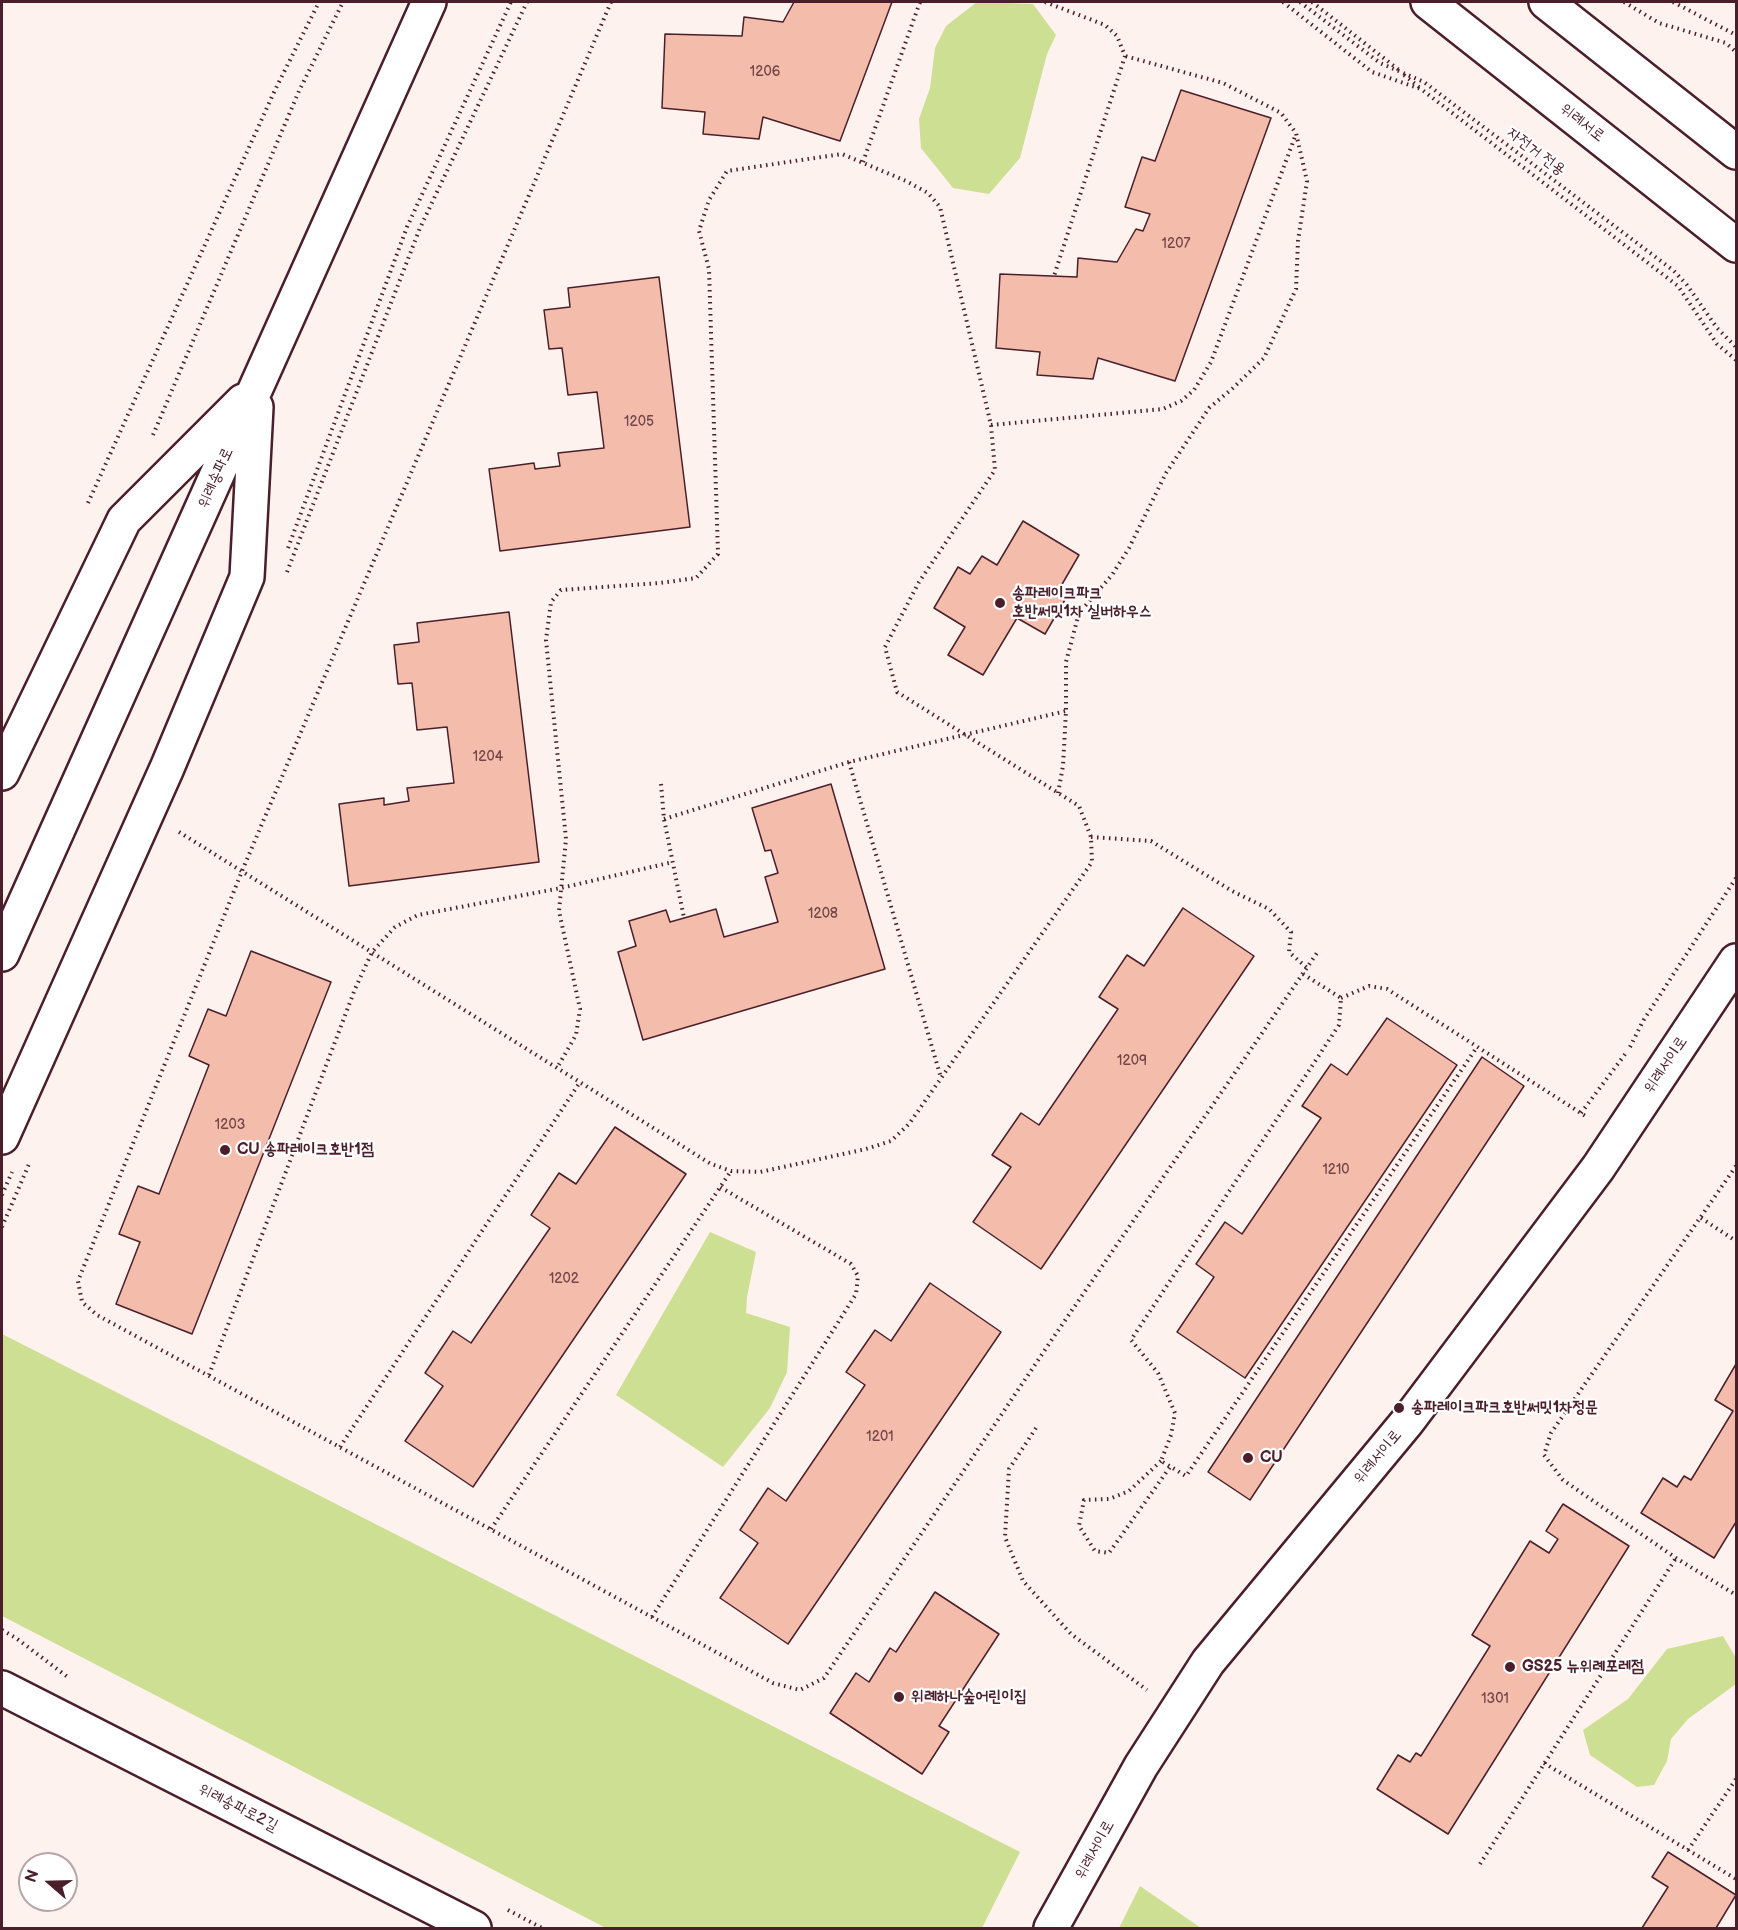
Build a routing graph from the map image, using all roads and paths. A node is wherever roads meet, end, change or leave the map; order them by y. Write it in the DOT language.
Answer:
graph roads {
  1 [pos="319,2"];
  2 [pos="343,2"];
  3 [pos="429,2"];
  4 [pos="611,2"];
  5 [pos="920,2"];
  6 [pos="1045,2"];
  7 [pos="1283,2"];
  8 [pos="1300,2"];
  9 [pos="1312,2"];
  10 [pos="1428,2"];
  11 [pos="1546,2"];
  12 [pos="1624,2"];
  13 [pos="1673,2"];
  14 [pos="1737,35"];
  15 [pos="1737,51"];
  16 [pos="1125,56"];
  17 [pos="1402,72"];
  18 [pos="1421,89"];
  19 [pos="1296,133"];
  20 [pos="1737,152"];
  21 [pos="863,162"];
  22 [pos="1737,245"];
  23 [pos="1054,276"];
  24 [pos="1737,347"];
  25 [pos="1737,360"];
  26 [pos="257,387"];
  27 [pos="991,425"];
  28 [pos="152,438"];
  29 [pos="85,509"];
  30 [pos="1066,711"];
  31 [pos="964,734"];
  32 [pos="849,762"];
  33 [pos="2,772"];
  34 [pos="660,784"];
  35 [pos="1058,793"];
  36 [pos="664,819"];
  37 [pos="177,830"];
  38 [pos="1091,837"];
  39 [pos="673,862"];
  40 [pos="242,871"];
  41 [pos="1737,878"];
  42 [pos="561,888"];
  43 [pos="684,918"];
  44 [pos="372,952"];
  45 [pos="2,954"];
  46 [pos="1317,954"];
  47 [pos="1737,961"];
  48 [pos="1307,968"];
  49 [pos="1303,975"];
  50 [pos="1341,998"];
  51 [pos="1477,1047"];
  52 [pos="557,1068"];
  53 [pos="941,1078"];
  54 [pos="580,1082"];
  55 [pos="1581,1113"];
  56 [pos="2,1137"];
  57 [pos="1618,1137"];
  58 [pos="1737,1166"];
  59 [pos="731,1171"];
  60 [pos="720,1187"];
  61 [pos="1701,1218"];
  62 [pos="1737,1240"];
  63 [pos="209,1376"];
  64 [pos="1036,1428"];
  65 [pos="340,1447"];
  66 [pos="1161,1461"];
  67 [pos="1170,1467"];
  68 [pos="491,1529"];
  69 [pos="1676,1558"];
  70 [pos="1736,1593"];
  71 [pos="652,1617"];
  72 [pos="2,1688"];
  73 [pos="1176,1712"];
  74 [pos="1544,1763"];
  75 [pos="1737,1779"];
  76 [pos="1688,1850"];
  77 [pos="1480,1864"];
  78 [pos="1737,1879"];
  79 [pos="474,1929"];
  80 [pos="1052,1929"];
  1 -- 29 [label="path"];
  2 -- 28 [label="path"];
  3 -- 26 [label="main road, 위례송파로"];
  4 -- 40 [label="path"];
  5 -- 21 [label="path"];
  6 -- 16 [label="path"];
  7 -- 18 [label="path"];
  8 -- 17 [label="path, 자전거 전용"];
  9 -- 17 [label="path"];
  10 -- 22 [label="main road, 위례서로"];
  11 -- 20 [label="main road"];
  12 -- 15 [label="path"];
  13 -- 14 [label="path"];
  16 -- 19 [label="path"];
  16 -- 23 [label="path"];
  17 -- 18 [label="path"];
  17 -- 24 [label="path, 자전거 전용"];
  18 -- 25 [label="path"];
  19 -- 27 [label="path"];
  19 -- 30 [label="path"];
  21 -- 27 [label="path"];
  21 -- 42 [label="path"];
  26 -- 33 [label="main road"];
  26 -- 45 [label="main road, 위례송파로"];
  26 -- 56 [label="main road"];
  27 -- 31 [label="path"];
  30 -- 31 [label="path"];
  30 -- 35 [label="path"];
  31 -- 32 [label="path"];
  31 -- 35 [label="path"];
  32 -- 36 [label="path"];
  32 -- 53 [label="path"];
  34 -- 36 [label="path"];
  35 -- 38 [label="path"];
  36 -- 39 [label="path"];
  37 -- 40 [label="path"];
  38 -- 48 [label="path"];
  38 -- 53 [label="path"];
  39 -- 42 [label="path"];
  39 -- 43 [label="path"];
  40 -- 44 [label="path"];
  40 -- 63 [label="path"];
  41 -- 55 [label="path"];
  42 -- 44 [label="path"];
  42 -- 52 [label="path"];
  44 -- 52 [label="path"];
  44 -- 63 [label="path"];
  46 -- 48 [label="path"];
  47 -- 57 [label="main road, 위례서이로"];
  48 -- 49 [label="path"];
  49 -- 50 [label="path"];
  49 -- 71 [label="path"];
  50 -- 51 [label="path"];
  50 -- 66 [label="path"];
  51 -- 55 [label="path"];
  51 -- 67 [label="path"];
  52 -- 54 [label="path"];
  53 -- 59 [label="path"];
  54 -- 59 [label="path"];
  54 -- 65 [label="path"];
  55 -- 57 [label="path"];
  57 -- 73 [label="main road, 위례서이로"];
  58 -- 61 [label="path"];
  59 -- 60 [label="path"];
  60 -- 68 [label="path"];
  60 -- 71 [label="path"];
  61 -- 62 [label="path"];
  61 -- 69 [label="path"];
  63 -- 65 [label="path"];
  64 -- 73 [label="path"];
  65 -- 68 [label="path"];
  66 -- 67 [label="path"];
  66 -- 67 [label="path"];
  68 -- 71 [label="path"];
  69 -- 70 [label="path"];
  69 -- 74 [label="path"];
  72 -- 79 [label="main road, 위례송파로2길"];
  73 -- 80 [label="main road, 위례서이로"];
  74 -- 76 [label="path"];
  74 -- 77 [label="path"];
  75 -- 76 [label="path"];
  76 -- 78 [label="path"];
}
